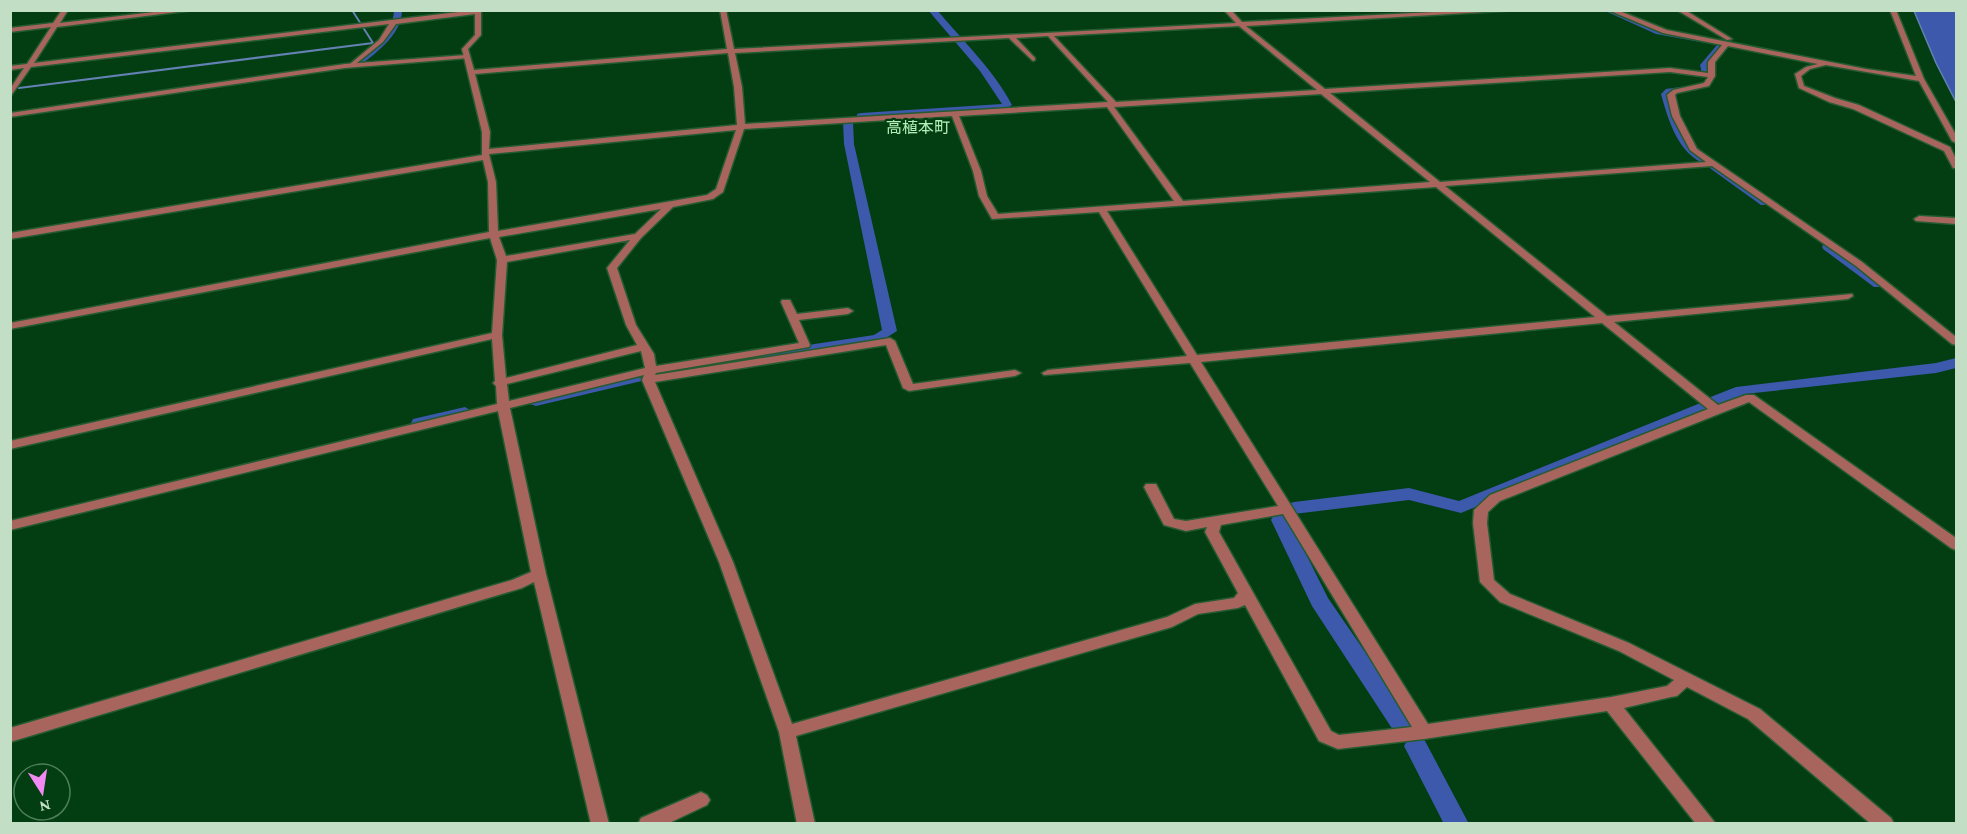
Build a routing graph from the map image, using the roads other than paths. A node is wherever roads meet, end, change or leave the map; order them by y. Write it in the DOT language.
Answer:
graph roads {
  1 [pos="64,10"];
  2 [pos="191,10"];
  3 [pos="723,10"];
  4 [pos="1227,10"];
  5 [pos="1417,10"];
  6 [pos="1515,10"];
  7 [pos="1611,10"];
  8 [pos="1680,10"];
  9 [pos="1893,10"];
  10 [pos="478,11"];
  11 [pos="449,13"];
  12 [pos="1424,15"];
  13 [pos="397,21"];
  14 [pos="1240,24"];
  15 [pos="55,26"];
  16 [pos="10,30"];
  17 [pos="1049,34"];
  18 [pos="1010,36"];
  19 [pos="1728,43"];
  20 [pos="732,51"];
  21 [pos="465,57"];
  22 [pos="1033,59"];
  23 [pos="1828,63"];
  24 [pos="352,65"];
  25 [pos="28,66"];
  26 [pos="10,68"];
  27 [pos="472,72"];
  28 [pos="1712,76"];
  29 [pos="1921,79"];
  30 [pos="1324,92"];
  31 [pos="10,95"];
  32 [pos="1112,105"];
  33 [pos="10,114"];
  34 [pos="955,114"];
  35 [pos="741,127"];
  36 [pos="1956,141"];
  37 [pos="486,155"];
  38 [pos="1713,164"];
  39 [pos="1956,166"];
  40 [pos="1438,184"];
  41 [pos="1181,204"];
  42 [pos="670,205"];
  43 [pos="1102,210"];
  44 [pos="1919,219"];
  45 [pos="1956,221"];
  46 [pos="494,234"];
  47 [pos="10,236"];
  48 [pos="638,236"];
  49 [pos="502,260"];
  50 [pos="1848,296"];
  51 [pos="786,302"];
  52 [pos="848,310"];
  53 [pos="793,318"];
  54 [pos="1605,320"];
  55 [pos="10,326"];
  56 [pos="497,335"];
  57 [pos="1956,342"];
  58 [pos="644,347"];
  59 [pos="1192,359"];
  60 [pos="1015,373"];
  61 [pos="1048,373"];
  62 [pos="650,375"];
  63 [pos="499,383"];
  64 [pos="503,405"];
  65 [pos="1715,410"];
  66 [pos="10,445"];
  67 [pos="1150,487"];
  68 [pos="1288,509"];
  69 [pos="1215,521"];
  70 [pos="10,526"];
  71 [pos="1956,545"];
  72 [pos="540,574"];
  73 [pos="1246,593"];
  74 [pos="1685,677"];
  75 [pos="1611,704"];
  76 [pos="787,732"];
  77 [pos="1424,732"];
  78 [pos="10,735"];
  79 [pos="701,800"];
  80 [pos="600,824"];
  81 [pos="647,824"];
  82 [pos="806,824"];
  83 [pos="1707,824"];
  84 [pos="1885,824"];
  1 -- 15 [label="street"];
  2 -- 15 [label="street"];
  3 -- 20 [label="street"];
  4 -- 14 [label="street"];
  5 -- 12 [label="street"];
  6 -- 12 [label="street"];
  7 -- 19 [label="street"];
  8 -- 19 [label="street"];
  9 -- 29 [label="street"];
  10 -- 11 [label="street"];
  10 -- 21 [label="street"];
  11 -- 13 [label="street"];
  12 -- 14 [label="street"];
  13 -- 24 [label="street"];
  13 -- 25 [label="street"];
  14 -- 17 [label="street"];
  14 -- 30 [label="street"];
  15 -- 16 [label="street"];
  15 -- 25 [label="street"];
  17 -- 18 [label="street"];
  17 -- 32 [label="street"];
  18 -- 20 [label="street"];
  18 -- 22 [label="street"];
  19 -- 23 [label="street"];
  19 -- 28 [label="street"];
  20 -- 27 [label="street"];
  20 -- 35 [label="street"];
  21 -- 24 [label="street"];
  21 -- 27 [label="street"];
  23 -- 29 [label="street"];
  23 -- 39 [label="street"];
  24 -- 33 [label="street"];
  25 -- 26 [label="street"];
  25 -- 31 [label="street"];
  27 -- 37 [label="street"];
  28 -- 30 [label="street"];
  28 -- 38 [label="street"];
  29 -- 36 [label="street"];
  30 -- 32 [label="street"];
  30 -- 40 [label="street"];
  32 -- 34 [label="street"];
  32 -- 41 [label="street"];
  34 -- 35 [label="street"];
  34 -- 43 [label="street"];
  35 -- 37 [label="street"];
  35 -- 42 [label="street"];
  37 -- 46 [label="street"];
  37 -- 47 [label="street"];
  38 -- 40 [label="street"];
  38 -- 57 [label="street"];
  40 -- 41 [label="street"];
  40 -- 54 [label="street"];
  41 -- 43 [label="street"];
  42 -- 46 [label="street"];
  42 -- 48 [label="street"];
  43 -- 59 [label="street"];
  44 -- 45 [label="street"];
  46 -- 49 [label="street"];
  46 -- 55 [label="street"];
  48 -- 49 [label="street"];
  48 -- 58 [label="street"];
  49 -- 56 [label="street"];
  50 -- 54 [label="street"];
  51 -- 53 [label="street"];
  52 -- 53 [label="street"];
  53 -- 62 [label="street"];
  54 -- 59 [label="street"];
  54 -- 65 [label="street"];
  56 -- 63 [label="street"];
  56 -- 66 [label="street"];
  58 -- 62 [label="street"];
  58 -- 63 [label="street"];
  59 -- 61 [label="street"];
  59 -- 68 [label="street"];
  60 -- 62 [label="street"];
  62 -- 64 [label="street"];
  62 -- 76 [label="street"];
  63 -- 64 [label="street"];
  64 -- 70 [label="street"];
  64 -- 72 [label="street"];
  65 -- 71 [label="street"];
  65 -- 74 [label="street"];
  67 -- 69 [label="street"];
  68 -- 69 [label="street"];
  68 -- 77 [label="street"];
  69 -- 73 [label="street"];
  72 -- 78 [label="street"];
  72 -- 80 [label="street"];
  73 -- 76 [label="street"];
  73 -- 77 [label="street"];
  74 -- 75 [label="street"];
  74 -- 84 [label="street"];
  75 -- 77 [label="street"];
  75 -- 83 [label="street"];
  76 -- 82 [label="street"];
  79 -- 81 [label="street"];
}
